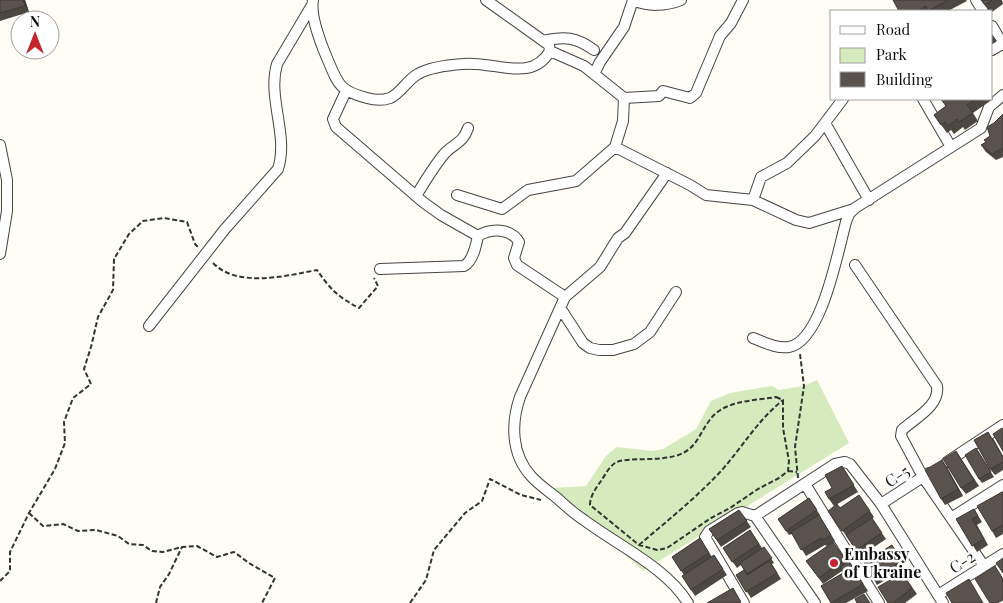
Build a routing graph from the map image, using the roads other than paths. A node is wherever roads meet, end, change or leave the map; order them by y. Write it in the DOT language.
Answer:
graph roads {
  1 [pos="486,0"];
  2 [pos="633,0"];
  3 [pos="681,0"];
  4 [pos="743,0"];
  5 [pos="313,2"];
  6 [pos="1003,26"];
  7 [pos="993,28"];
  8 [pos="543,40"];
  9 [pos="1001,42"];
  10 [pos="594,50"];
  11 [pos="550,51"];
  12 [pos="594,74"];
  13 [pos="346,91"];
  14 [pos="1003,95"];
  15 [pos="624,98"];
  16 [pos="842,100"];
  17 [pos="924,100"];
  18 [pos="825,123"];
  19 [pos="468,128"];
  20 [pos="0,145"];
  21 [pos="614,147"];
  22 [pos="951,147"];
  23 [pos="667,174"];
  24 [pos="416,196"];
  25 [pos="457,196"];
  26 [pos="753,200"];
  27 [pos="869,200"];
  28 [pos="855,208"];
  29 [pos="478,236"];
  30 [pos="0,254"];
  31 [pos="855,266"];
  32 [pos="380,269"];
  33 [pos="676,292"];
  34 [pos="565,297"];
  35 [pos="561,309"];
  36 [pos="149,326"];
  37 [pos="753,338"];
  38 [pos="1003,426"];
  39 [pos="923,477"];
  40 [pos="1003,485"];
  41 [pos="802,486"];
  42 [pos="881,504"];
  43 [pos="755,516"];
  44 [pos="951,518"];
  45 [pos="1003,554"];
  46 [pos="984,566"];
  47 [pos="941,599"];
  48 [pos="688,603"];
  49 [pos="744,603"];
  50 [pos="815,603"];
  51 [pos="879,603"];
  1 -- 8 [label="street"];
  2 -- 3 [label="street"];
  2 -- 12 [label="street"];
  4 -- 15 [label="street"];
  5 -- 13 [label="street"];
  5 -- 36 [label="street"];
  6 -- 9 [label="street"];
  7 -- 9 [label="street"];
  8 -- 10 [label="street"];
  8 -- 11 [label="street"];
  11 -- 12 [label="street"];
  11 -- 13 [label="street"];
  12 -- 15 [label="street"];
  13 -- 24 [label="street"];
  14 -- 22 [label="street"];
  15 -- 21 [label="street"];
  16 -- 18 [label="street"];
  17 -- 22 [label="street"];
  18 -- 26 [label="street"];
  18 -- 27 [label="street"];
  19 -- 24 [label="street"];
  20 -- 30 [label="street"];
  21 -- 23 [label="street"];
  21 -- 25 [label="street"];
  22 -- 27 [label="street"];
  23 -- 26 [label="street"];
  23 -- 34 [label="street"];
  24 -- 29 [label="street"];
  26 -- 28 [label="street"];
  27 -- 28 [label="street"];
  28 -- 37 [label="street"];
  29 -- 32 [label="street"];
  29 -- 34 [label="street"];
  31 -- 39 [label="street"];
  33 -- 35 [label="street"];
  34 -- 35 [label="street"];
  35 -- 48 [label="street"];
  38 -- 39 [label="street, C-5"];
  39 -- 42 [label="street, C-5"];
  39 -- 44 [label="street"];
  40 -- 44 [label="street"];
  41 -- 42 [label="street"];
  41 -- 43 [label="street"];
  41 -- 51 [label="street"];
  42 -- 47 [label="street, C-5"];
  43 -- 49 [label="street"];
  43 -- 50 [label="street"];
  44 -- 46 [label="street"];
  45 -- 46 [label="street, C-2"];
  46 -- 47 [label="street, C-2"];
}
